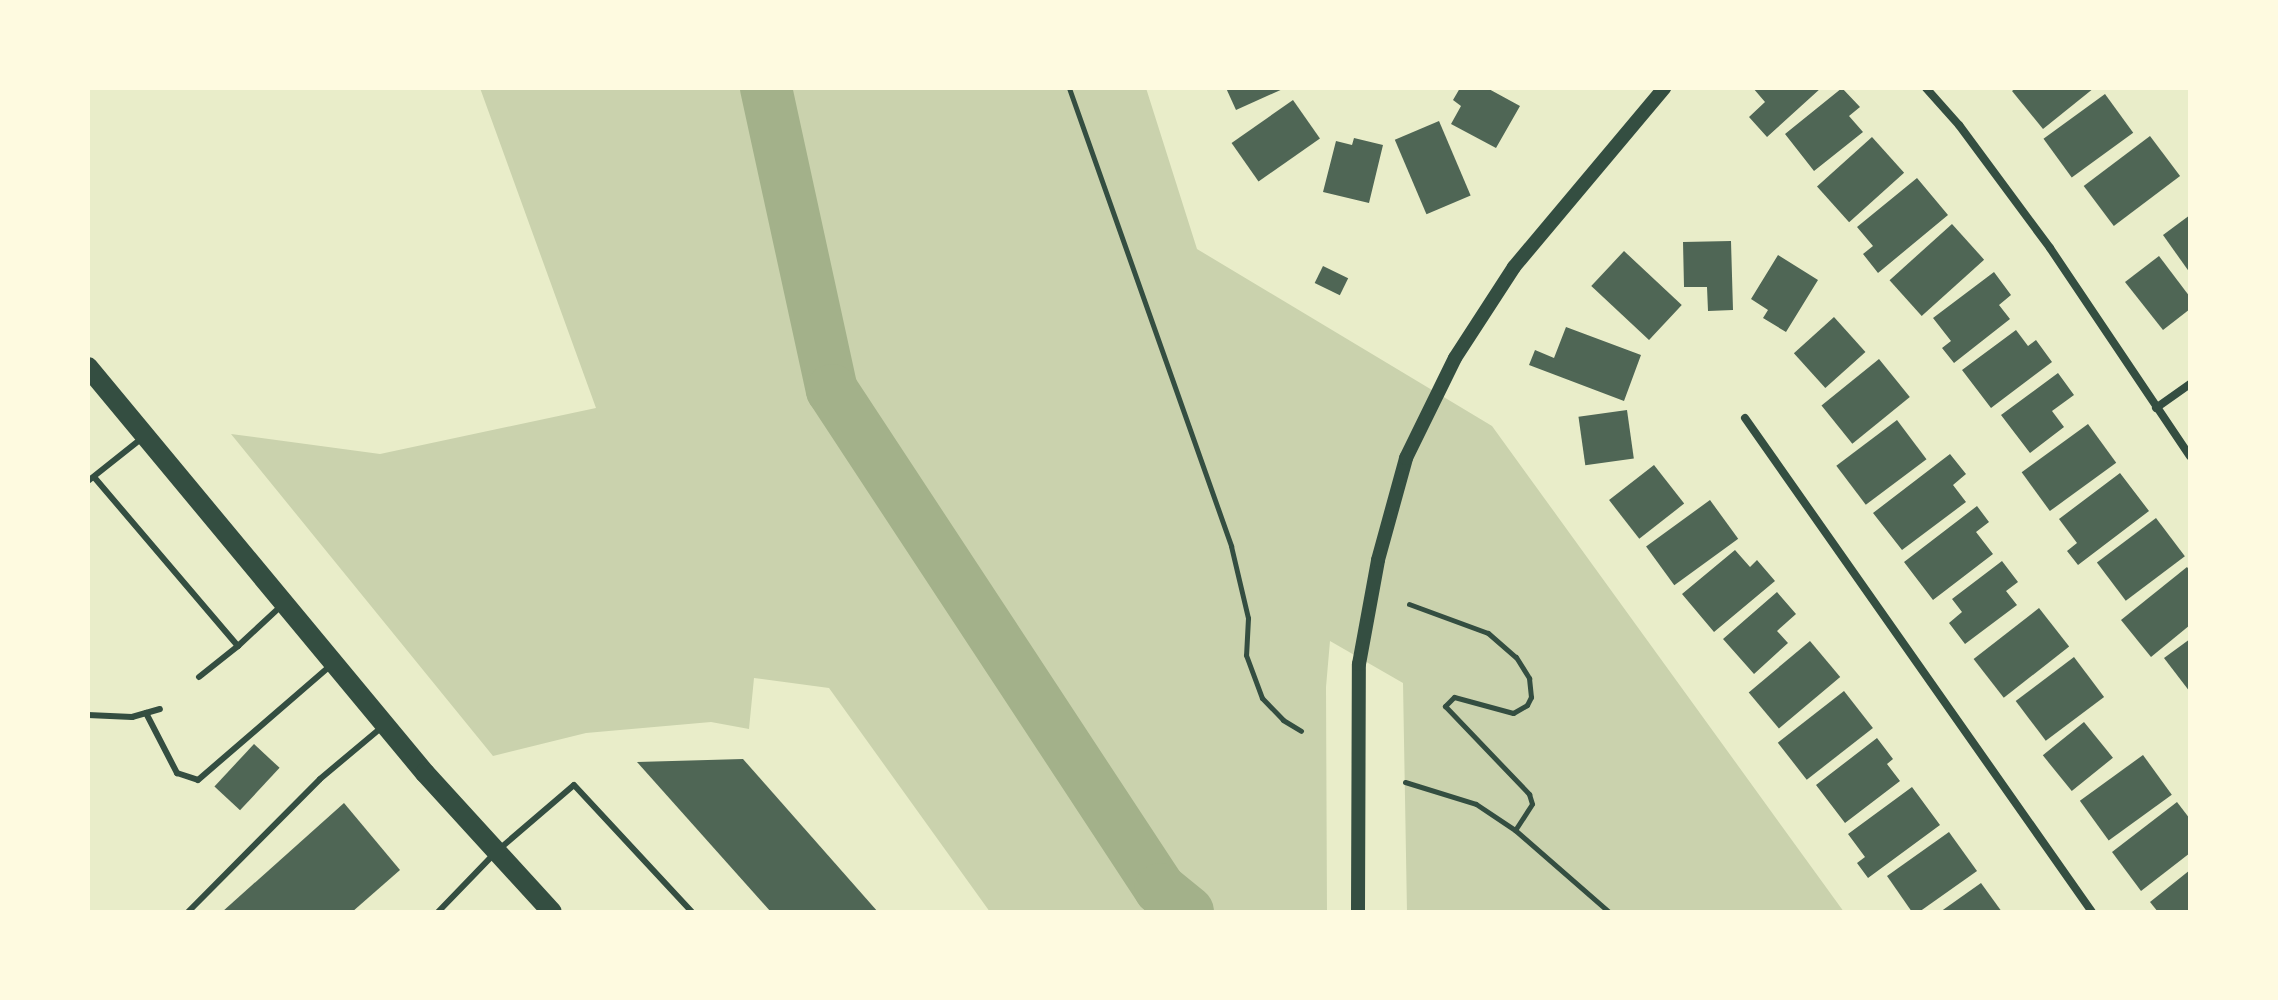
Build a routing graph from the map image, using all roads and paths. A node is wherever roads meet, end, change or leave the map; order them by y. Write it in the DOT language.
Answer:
graph roads {
  1 [pos="1069,88"];
  2 [pos="1664,88"];
  3 [pos="1926,88"];
  4 [pos="88,367"];
  5 [pos="2190,384"];
  6 [pos="2156,408"];
  7 [pos="1745,418"];
  8 [pos="145,436"];
  9 [pos="2190,456"];
  10 [pos="91,479"];
  11 [pos="284,603"];
  12 [pos="1409,604"];
  13 [pos="238,646"];
  14 [pos="333,663"];
  15 [pos="199,677"];
  16 [pos="160,709"];
  17 [pos="146,713"];
  18 [pos="88,715"];
  19 [pos="385,725"];
  20 [pos="1301,731"];
  21 [pos="1405,782"];
  22 [pos="1515,830"];
  23 [pos="497,851"];
  24 [pos="188,912"];
  25 [pos="438,912"];
  26 [pos="552,912"];
  27 [pos="692,912"];
  28 [pos="1358,912"];
  29 [pos="1609,912"];
  30 [pos="2092,912"];
  1 -- 20 [label="path"];
  2 -- 28 [label="street"];
  3 -- 6 [label="street"];
  4 -- 8 [label="main road"];
  5 -- 6 [label="street"];
  6 -- 9 [label="street"];
  7 -- 30 [label="street"];
  8 -- 10 [label="lane"];
  8 -- 11 [label="main road"];
  10 -- 13 [label="lane"];
  11 -- 13 [label="lane"];
  11 -- 14 [label="main road"];
  12 -- 22 [label="path"];
  13 -- 15 [label="lane"];
  14 -- 17 [label="lane"];
  14 -- 19 [label="main road"];
  16 -- 17 [label="lane"];
  17 -- 18 [label="lane"];
  19 -- 23 [label="main road"];
  19 -- 24 [label="lane"];
  21 -- 22 [label="path"];
  22 -- 29 [label="path"];
  23 -- 25 [label="lane"];
  23 -- 26 [label="main road"];
  23 -- 27 [label="lane"];
}
